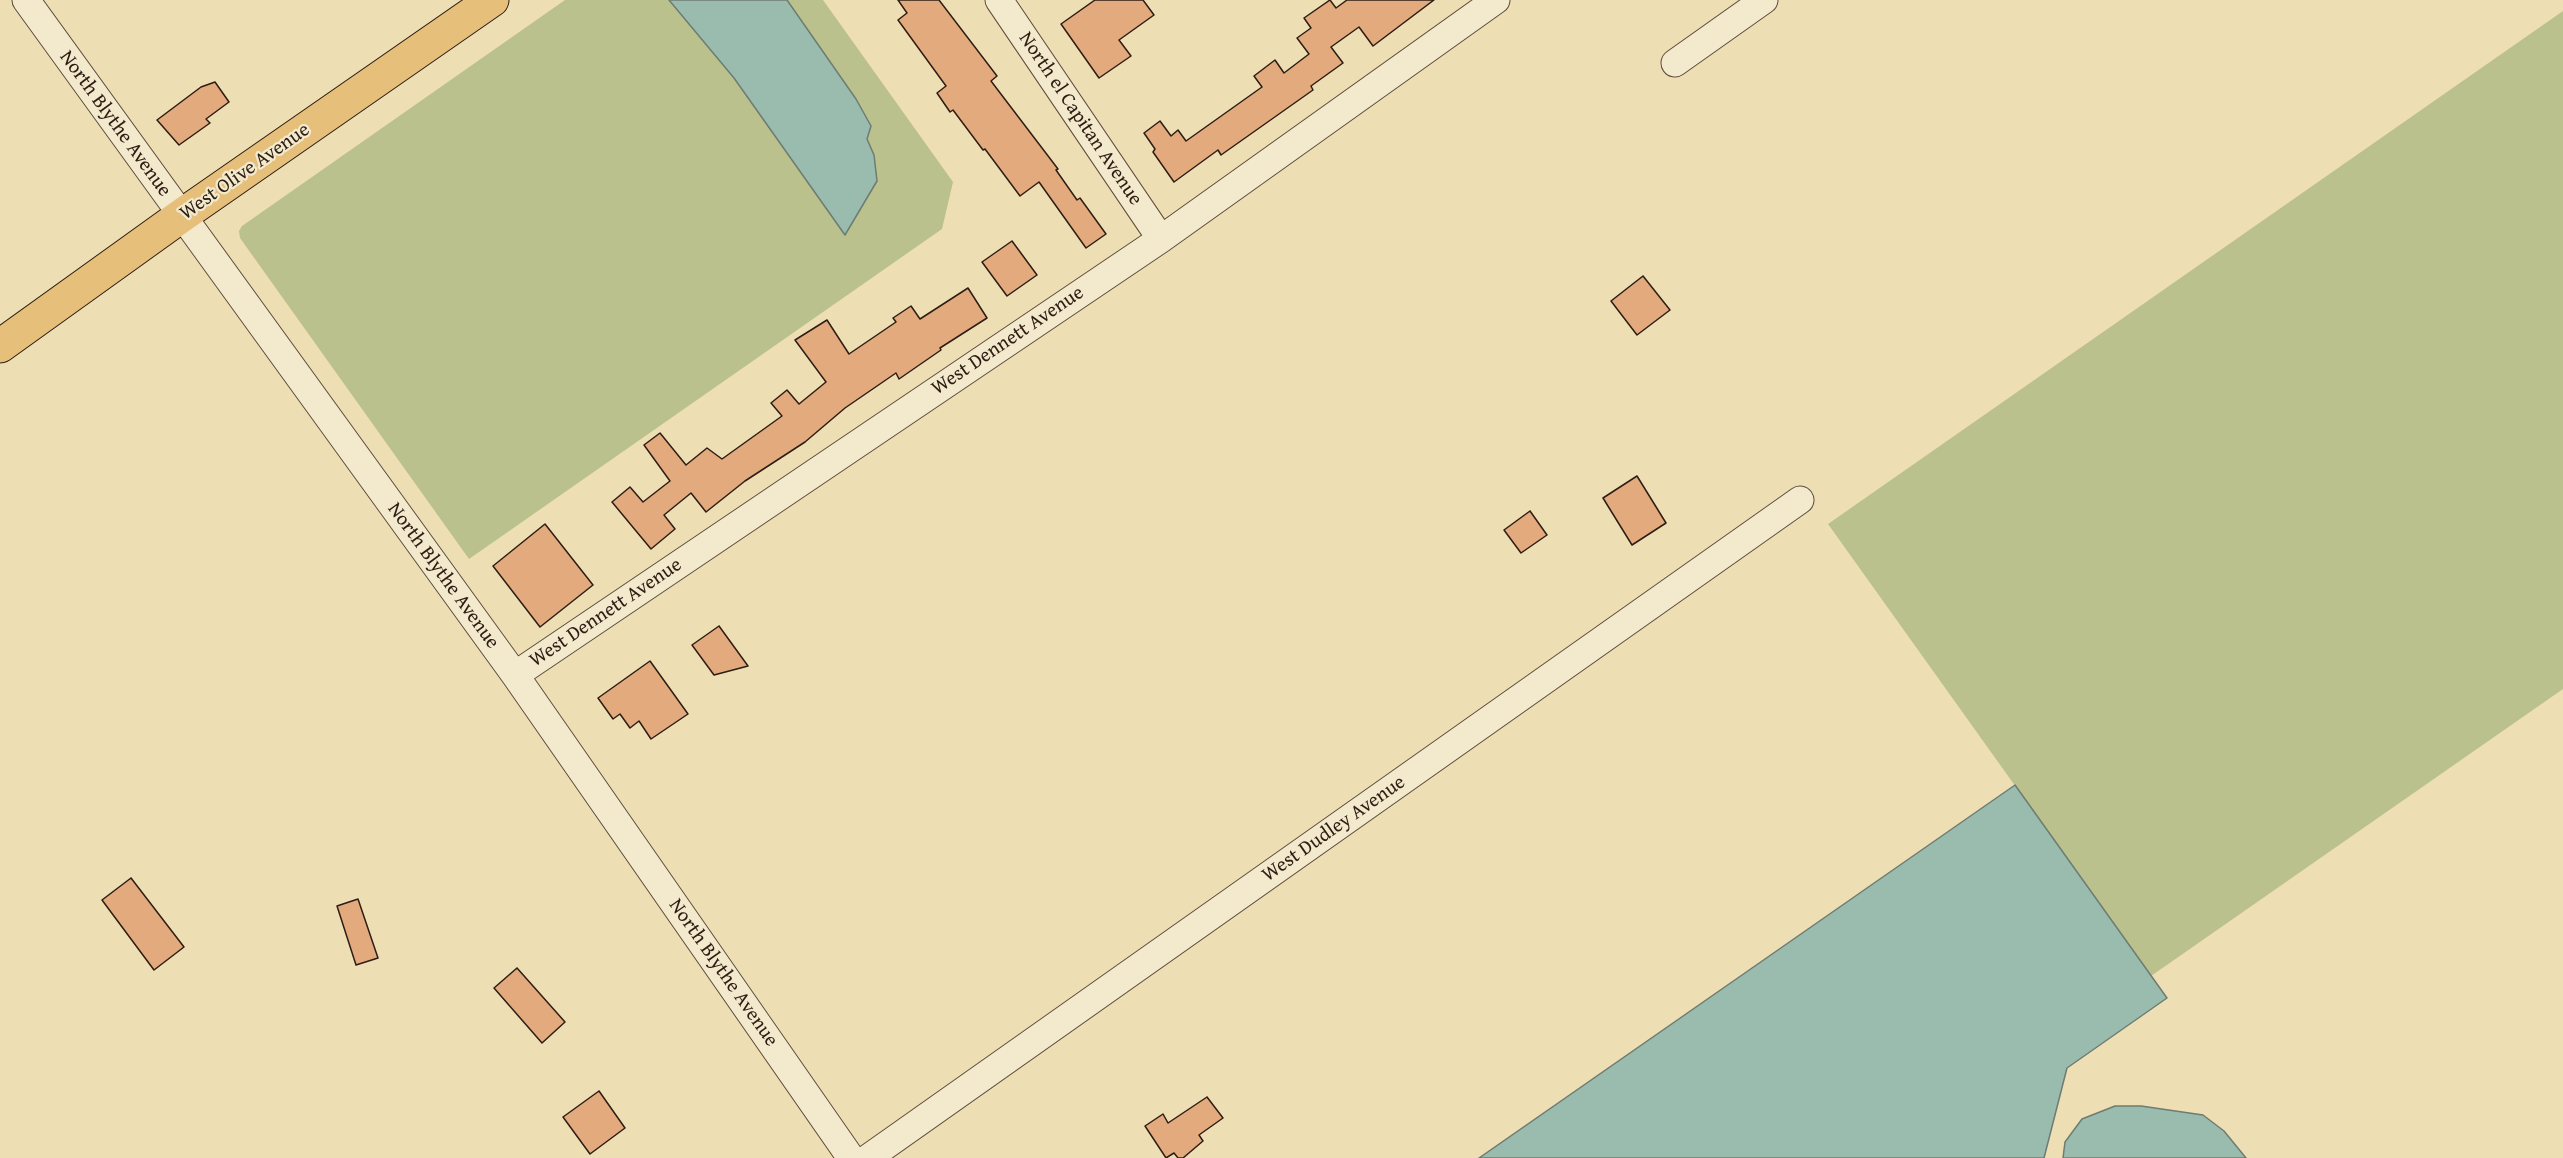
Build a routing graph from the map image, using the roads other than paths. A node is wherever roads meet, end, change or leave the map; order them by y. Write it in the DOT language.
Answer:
graph roads {
  1 [pos="26,0"];
  2 [pos="492,0"];
  3 [pos="999,0"];
  4 [pos="1496,0"];
  5 [pos="1764,0"];
  6 [pos="1675,63"];
  7 [pos="181,216"];
  8 [pos="1161,238"];
  9 [pos="0,346"];
  10 [pos="1800,500"];
  11 [pos="515,675"];
  12 [pos="851,1158"];
  13 [pos="868,1158"];
  1 -- 7 [label="street, North Blythe Avenue"];
  2 -- 7 [label="main road, West Olive Avenue"];
  3 -- 8 [label="street, North el Capitan Avenue"];
  4 -- 8 [label="street, West Dennett Avenue"];
  5 -- 6 [label="street"];
  7 -- 9 [label="main road, West Olive Avenue"];
  7 -- 11 [label="street, North Blythe Avenue"];
  8 -- 11 [label="street, West Dennett Avenue"];
  10 -- 13 [label="street, West Dudley Avenue"];
  11 -- 12 [label="street, North Blythe Avenue"];
}
